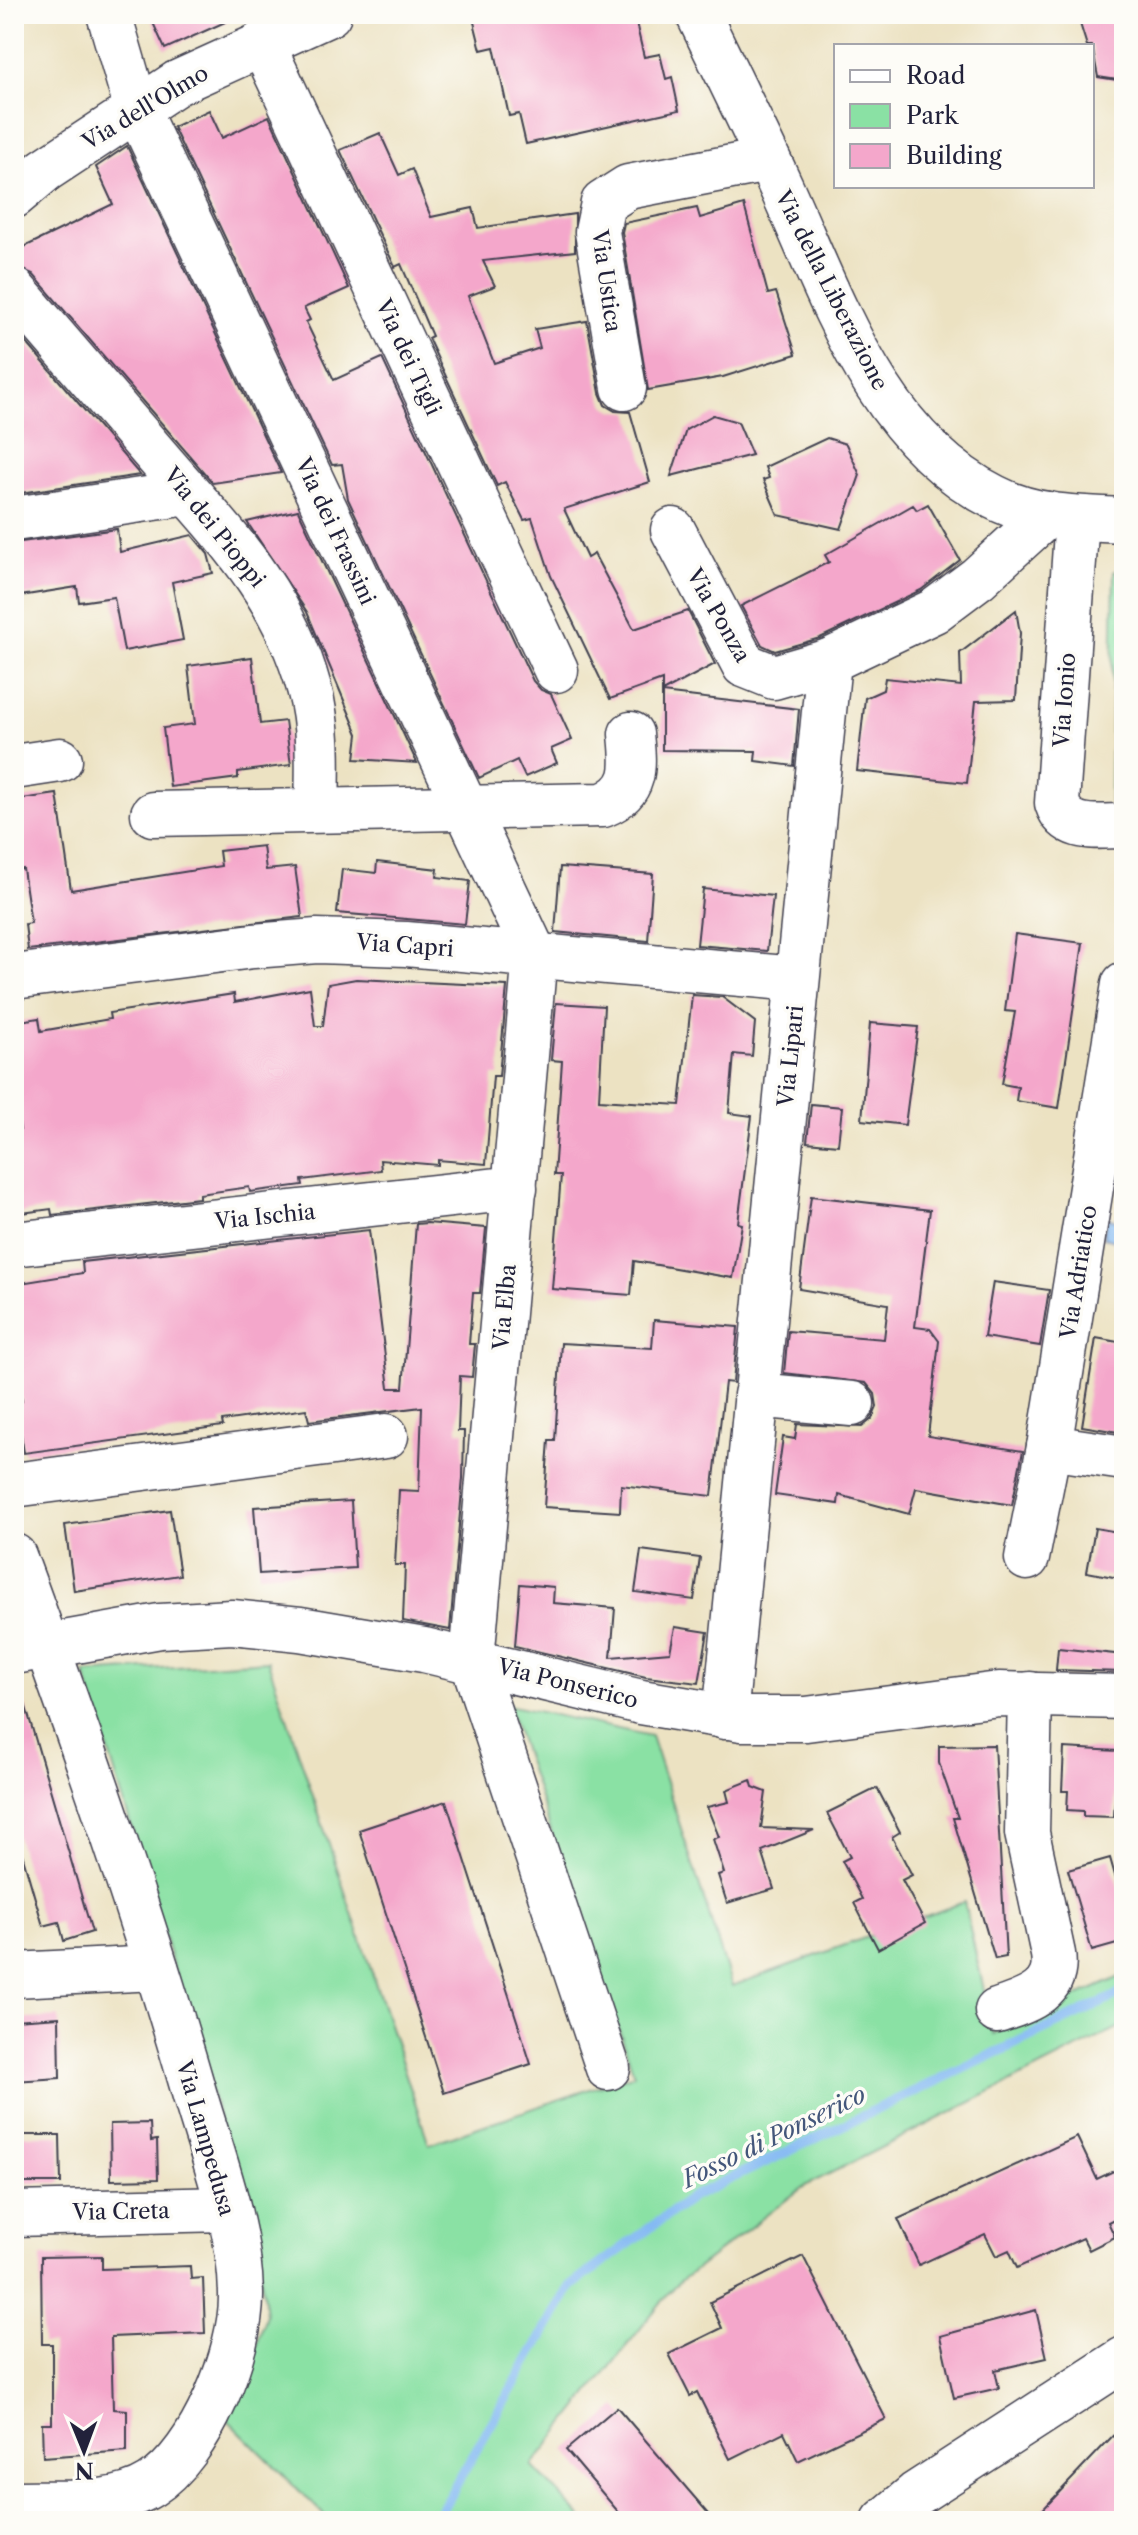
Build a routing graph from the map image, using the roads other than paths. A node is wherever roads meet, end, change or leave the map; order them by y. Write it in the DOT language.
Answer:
graph roads {
  1 [pos="109,14"];
  2 [pos="329,14"];
  3 [pos="698,14"];
  4 [pos="262,43"];
  5 [pos="136,107"];
  6 [pos="768,160"];
  7 [pos="14,196"];
  8 [pos="14,290"];
  9 [pos="624,388"];
  10 [pos="188,493"];
  11 [pos="1063,516"];
  12 [pos="14,519"];
  13 [pos="1124,520"];
  14 [pos="673,530"];
  15 [pos="829,661"];
  16 [pos="556,670"];
  17 [pos="631,734"];
  18 [pos="60,760"];
  19 [pos="14,767"];
  20 [pos="467,807"];
  21 [pos="317,810"];
  22 [pos="153,814"];
  23 [pos="1124,826"];
  24 [pos="535,955"];
  25 [pos="14,977"];
  26 [pos="797,979"];
  27 [pos="1124,984"];
  28 [pos="515,1188"];
  29 [pos="14,1244"];
  30 [pos="756,1395"];
  31 [pos="852,1404"];
  32 [pos="386,1436"];
  33 [pos="1049,1447"];
  34 [pos="1124,1458"];
  35 [pos="14,1485"];
  36 [pos="14,1556"];
  37 [pos="1027,1558"];
  38 [pos="31,1650"];
  39 [pos="472,1660"];
  40 [pos="1030,1694"];
  41 [pos="1124,1697"];
  42 [pos="725,1717"];
  43 [pos="156,1968"];
  44 [pos="14,1975"];
  45 [pos="997,2011"];
  46 [pos="608,2068"];
  47 [pos="227,2209"];
  48 [pos="14,2214"];
  49 [pos="1124,2359"];
  50 [pos="14,2503"];
  51 [pos="884,2521"];
  1 -- 5 [label="street, Via dei Frassini"];
  2 -- 4 [label="street, Via dell'Olmo"];
  3 -- 6 [label="street, Via della Liberazione"];
  4 -- 5 [label="street, Via dell'Olmo"];
  4 -- 16 [label="street, Via dei Tigli"];
  5 -- 7 [label="street, Via dell'Olmo"];
  5 -- 20 [label="street, Via dei Frassini"];
  6 -- 9 [label="street, Via Ustica"];
  6 -- 11 [label="street, Via della Liberazione"];
  8 -- 10 [label="street, Via dei Pioppi"];
  10 -- 12 [label="street"];
  10 -- 21 [label="street, Via dei Pioppi"];
  11 -- 13 [label="street, Via della Liberazione"];
  11 -- 15 [label="street"];
  11 -- 23 [label="street, Via Ionio"];
  14 -- 15 [label="street, Via Ponza"];
  15 -- 26 [label="street, Via Lipari"];
  17 -- 20 [label="street"];
  18 -- 19 [label="street"];
  20 -- 21 [label="street"];
  20 -- 24 [label="street, Via dei Frassini"];
  21 -- 22 [label="street"];
  24 -- 25 [label="street, Via Capri"];
  24 -- 26 [label="street, Via Capri"];
  24 -- 28 [label="street, Via Elba"];
  26 -- 30 [label="street, Via Lipari"];
  27 -- 33 [label="street, Via Adriatico"];
  28 -- 29 [label="street, Via Ischia"];
  28 -- 39 [label="street, Via Elba"];
  30 -- 31 [label="street"];
  30 -- 42 [label="street, Via Lipari"];
  32 -- 35 [label="street"];
  33 -- 34 [label="street"];
  33 -- 37 [label="street, Via Adriatico"];
  36 -- 38 [label="street, Via Lampedusa"];
  38 -- 39 [label="street, Via Ponserico"];
  38 -- 43 [label="street, Via Lampedusa"];
  39 -- 42 [label="street, Via Ponserico"];
  39 -- 46 [label="street"];
  40 -- 41 [label="street, Via Ponserico"];
  40 -- 42 [label="street, Via Ponserico"];
  40 -- 45 [label="street"];
  43 -- 44 [label="street"];
  43 -- 47 [label="street, Via Lampedusa"];
  47 -- 48 [label="street, Via Creta"];
  47 -- 50 [label="street, Via Lampedusa"];
  49 -- 51 [label="street"];
}
